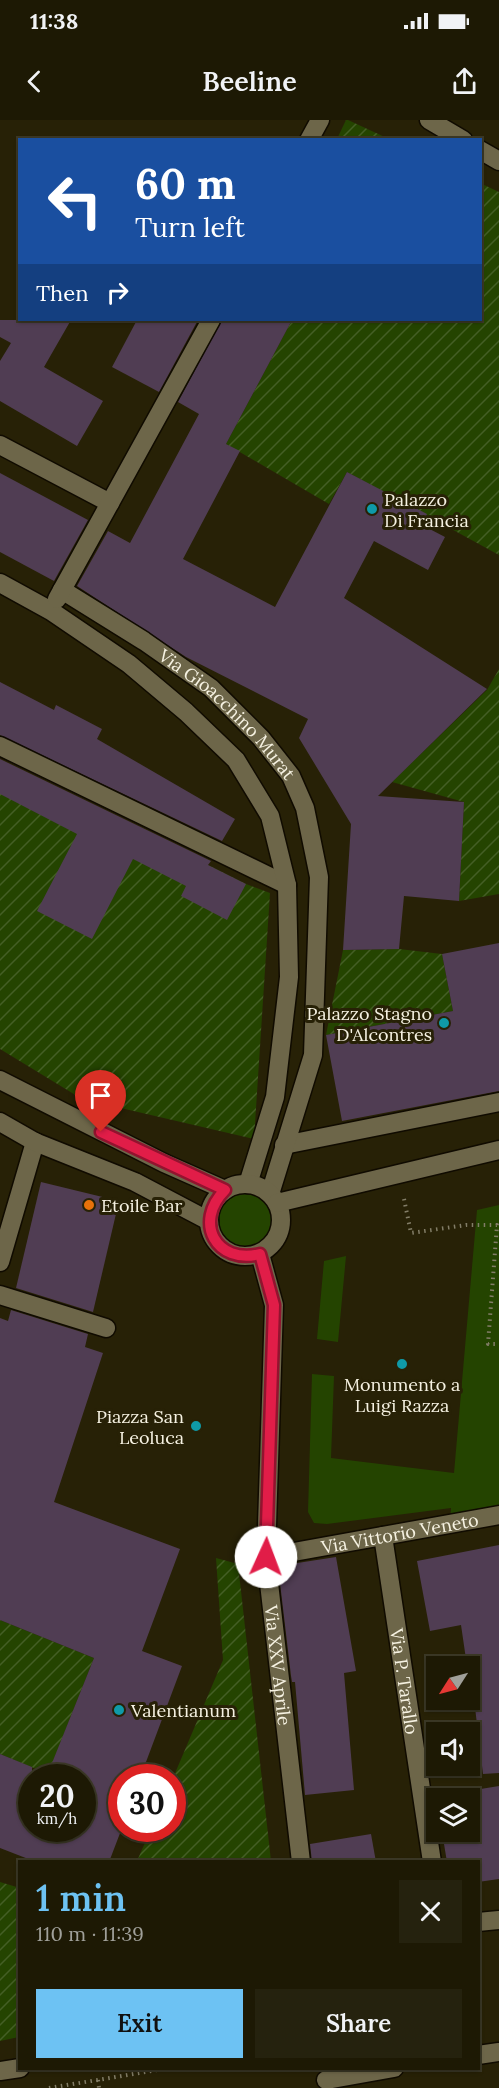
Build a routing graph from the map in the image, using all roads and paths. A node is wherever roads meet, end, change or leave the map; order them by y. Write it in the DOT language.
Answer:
graph roads {
  1 [pos="320,120"];
  2 [pos="429,120"];
  3 [pos="310,138"];
  4 [pos="460,138"];
  5 [pos="482,151"];
  6 [pos="499,161"];
  7 [pos="209,321"];
  8 [pos="0,445"];
  9 [pos="110,503"];
  10 [pos="0,583"];
  11 [pos="62,590"];
  12 [pos="51,610"];
  13 [pos="0,746"];
  14 [pos="287,885"];
  15 [pos="0,1080"];
  16 [pos="499,1102"];
  17 [pos="0,1122"];
  18 [pos="35,1142"];
  19 [pos="285,1145"];
  20 [pos="499,1150"];
  21 [pos="248,1184"];
  22 [pos="225,1190"];
  23 [pos="403,1195"];
  24 [pos="273,1198"];
  25 [pos="209,1221"];
  26 [pos="260,1254"];
  27 [pos="0,1262"];
  28 [pos="0,1295"];
  29 [pos="106,1328"];
  30 [pos="499,1344"];
  31 [pos="499,1515"];
  32 [pos="383,1536"];
  33 [pos="266,1557"];
  34 [pos="301,1860"];
  35 [pos="432,1860"];
  36 [pos="499,1920"];
  37 [pos="480,1922"];
  38 [pos="499,2052"];
  39 [pos="480,2055"];
  40 [pos="18,2068"];
  41 [pos="158,2070"];
  42 [pos="381,2070"];
  43 [pos="0,2071"];
  44 [pos="325,2079"];
  45 [pos="98,2080"];
  46 [pos="49,2088"];
  47 [pos="99,2088"];
  1 -- 3 [label="street"];
  2 -- 4 [label="street"];
  5 -- 6 [label="street"];
  7 -- 9 [label="street"];
  8 -- 9 [label="street"];
  9 -- 11 [label="street"];
  10 -- 12 [label="street, Via Gioacchino Murat"];
  11 -- 12 [label="street"];
  11 -- 19 [label="street, Via Gioacchino Murat"];
  12 -- 14 [label="street, Via Gioacchino Murat"];
  13 -- 14 [label="street"];
  14 -- 21 [label="street, Via Gioacchino Murat"];
  15 -- 22 [label="street"];
  16 -- 19 [label="street"];
  17 -- 18 [label="street"];
  18 -- 25 [label="street"];
  18 -- 27 [label="street"];
  19 -- 24 [label="street, Via Gioacchino Murat"];
  20 -- 24 [label="street"];
  21 -- 22 [label="street"];
  21 -- 24 [label="street"];
  22 -- 25 [label="street"];
  23 -- 30 [label="path"];
  24 -- 26 [label="street"];
  25 -- 26 [label="street"];
  26 -- 33 [label="street, Via XXV Aprile"];
  28 -- 29 [label="street"];
  31 -- 32 [label="street, Via Vittorio Veneto"];
  32 -- 33 [label="street, Via Vittorio Veneto"];
  32 -- 35 [label="street, Via P. Tarallo"];
  33 -- 34 [label="street, Via XXV Aprile"];
  36 -- 37 [label="street"];
  38 -- 39 [label="street"];
  40 -- 43 [label="street"];
  41 -- 45 [label="path"];
  42 -- 44 [label="street"];
  45 -- 46 [label="path"];
  45 -- 47 [label="path"];
}
